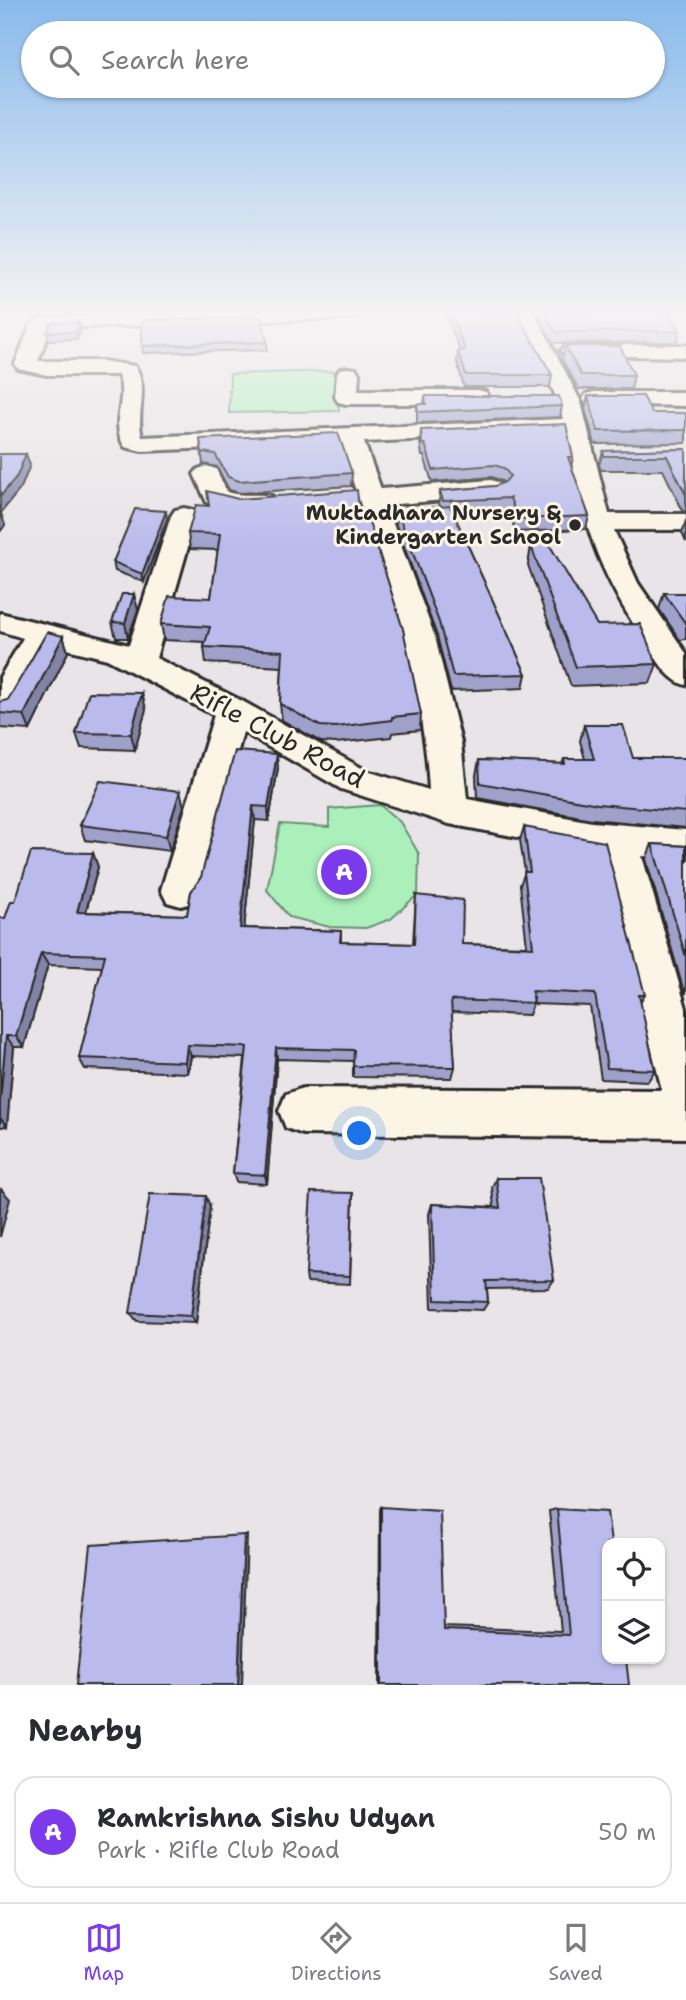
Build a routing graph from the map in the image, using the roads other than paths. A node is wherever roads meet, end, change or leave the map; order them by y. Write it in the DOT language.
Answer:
graph roads {
  1 [pos="133,391"];
  2 [pos="347,391"];
  3 [pos="564,391"];
  4 [pos="498,397"];
  5 [pos="540,397"];
  6 [pos="568,398"];
  7 [pos="686,399"];
  8 [pos="575,426"];
  9 [pos="349,434"];
  10 [pos="207,474"];
  11 [pos="492,488"];
  12 [pos="361,496"];
  13 [pos="286,500"];
  14 [pos="184,516"];
  15 [pos="598,522"];
  16 [pos="686,522"];
  17 [pos="0,622"];
  18 [pos="42,632"];
  19 [pos="139,662"];
  20 [pos="686,674"];
  21 [pos="0,706"];
  22 [pos="232,710"];
  23 [pos="449,810"];
  24 [pos="618,839"];
  25 [pos="686,845"];
  26 [pos="181,890"];
  27 [pos="686,1090"];
  28 [pos="303,1111"];
  29 [pos="686,1114"];
  1 -- 9 [label="street"];
  2 -- 4 [label="street"];
  3 -- 6 [label="street"];
  5 -- 6 [label="street"];
  6 -- 7 [label="street"];
  6 -- 8 [label="street"];
  8 -- 9 [label="street"];
  8 -- 15 [label="street"];
  9 -- 12 [label="street"];
  10 -- 13 [label="street"];
  11 -- 12 [label="street"];
  12 -- 23 [label="street"];
  14 -- 19 [label="street"];
  15 -- 16 [label="street"];
  15 -- 20 [label="street"];
  17 -- 18 [label="street, Rifle Club Road"];
  18 -- 19 [label="street, Rifle Club Road"];
  18 -- 21 [label="street"];
  19 -- 22 [label="street, Rifle Club Road"];
  22 -- 23 [label="street, Rifle Club Road"];
  22 -- 26 [label="street"];
  23 -- 24 [label="street, Rifle Club Road"];
  24 -- 25 [label="street, Rifle Club Road"];
  24 -- 27 [label="street"];
  28 -- 29 [label="street"];
}
